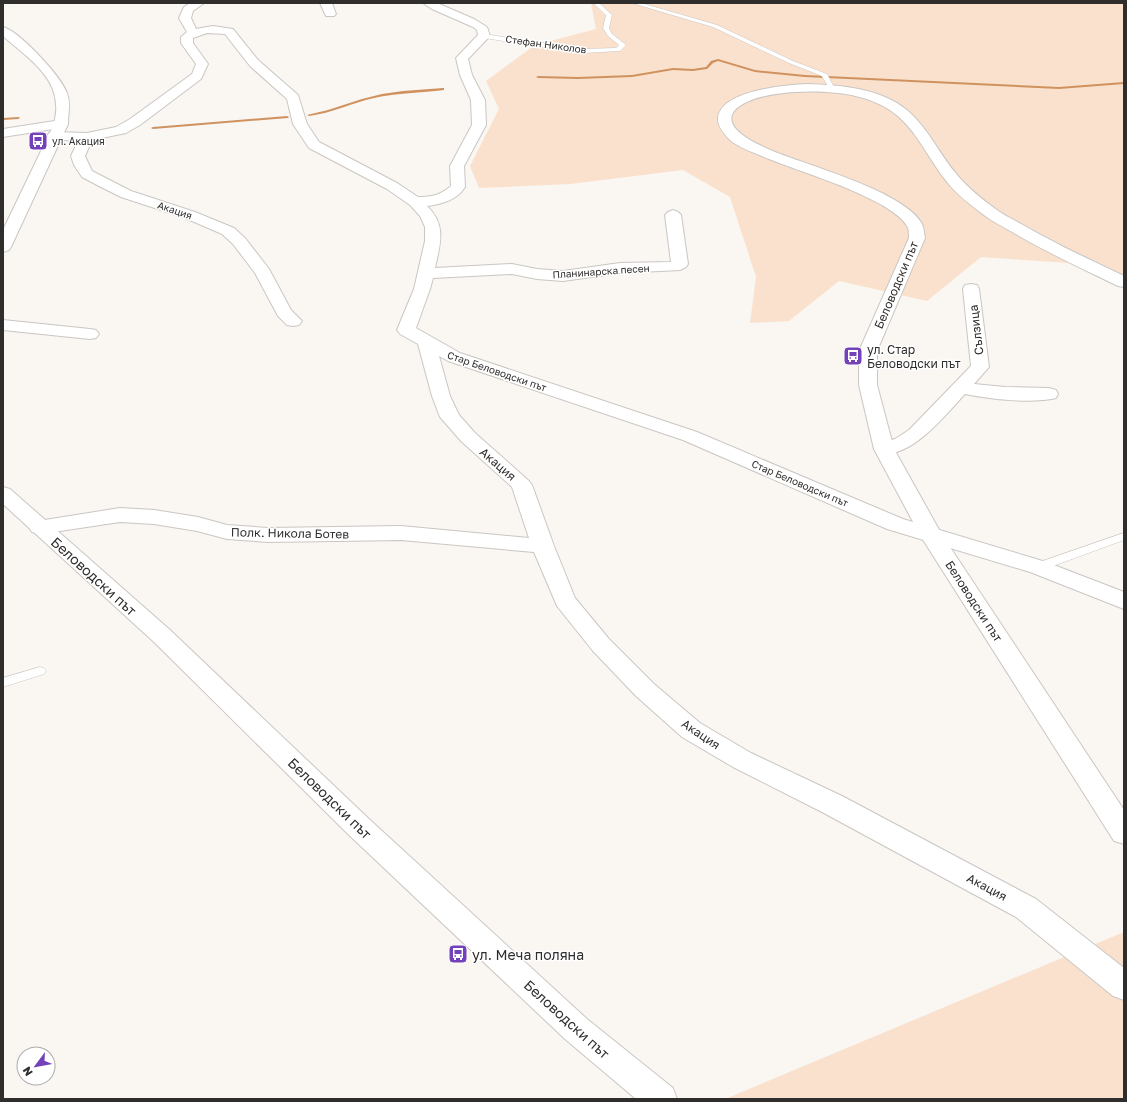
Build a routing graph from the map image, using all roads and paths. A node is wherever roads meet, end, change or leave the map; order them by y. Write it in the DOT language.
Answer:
graph roads {
  1 [pos="198,3"];
  2 [pos="326,3"];
  3 [pos="429,3"];
  4 [pos="596,3"];
  5 [pos="636,3"];
  6 [pos="330,14"];
  7 [pos="3,30"];
  8 [pos="193,33"];
  9 [pos="484,36"];
  10 [pos="829,81"];
  11 [pos="57,130"];
  12 [pos="3,133"];
  13 [pos="87,137"];
  14 [pos="415,202"];
  15 [pos="673,215"];
  16 [pos="3,247"];
  17 [pos="425,273"];
  18 [pos="1124,282"];
  19 [pos="971,289"];
  20 [pos="293,321"];
  21 [pos="3,325"];
  22 [pos="90,334"];
  23 [pos="426,342"];
  24 [pos="961,387"];
  25 [pos="1049,394"];
  26 [pos="884,449"];
  27 [pos="3,493"];
  28 [pos="40,527"];
  29 [pos="931,535"];
  30 [pos="1124,536"];
  31 [pos="543,546"];
  32 [pos="1038,568"];
  33 [pos="1124,601"];
  34 [pos="40,671"];
  35 [pos="3,683"];
  36 [pos="1124,833"];
  37 [pos="1124,986"];
  38 [pos="661,1099"];
  1 -- 8 [label="street"];
  2 -- 6 [label="street"];
  3 -- 9 [label="street"];
  4 -- 9 [label="lane, Стефан Николов"];
  5 -- 10 [label="lane"];
  7 -- 11 [label="street"];
  8 -- 13 [label="street"];
  8 -- 14 [label="street, Стар Беловодски път"];
  9 -- 14 [label="street"];
  10 -- 18 [label="street, Беловодски път"];
  10 -- 26 [label="street, Беловодски път"];
  11 -- 12 [label="street"];
  11 -- 13 [label="street"];
  11 -- 16 [label="street"];
  13 -- 20 [label="street, Акация"];
  14 -- 17 [label="street, Стар Беловодски път"];
  15 -- 17 [label="street, Планинарска песен"];
  17 -- 23 [label="street, Стар Беловодски път"];
  19 -- 24 [label="street, Сълзица"];
  21 -- 22 [label="street"];
  23 -- 29 [label="street, Стар Беловодски път"];
  23 -- 31 [label="street, Акация"];
  24 -- 25 [label="street"];
  24 -- 26 [label="street, Сълзица"];
  26 -- 29 [label="street, Беловодски път"];
  27 -- 28 [label="street, Беловодски път"];
  28 -- 31 [label="street, Полк. Никола Ботев"];
  28 -- 38 [label="street, Беловодски път"];
  29 -- 32 [label="street, Стар Беловодски път"];
  29 -- 36 [label="street, Беловодски път"];
  30 -- 32 [label="lane"];
  31 -- 37 [label="street, Акация"];
  32 -- 33 [label="street, Стар Беловодски път"];
  34 -- 35 [label="lane"];
}
